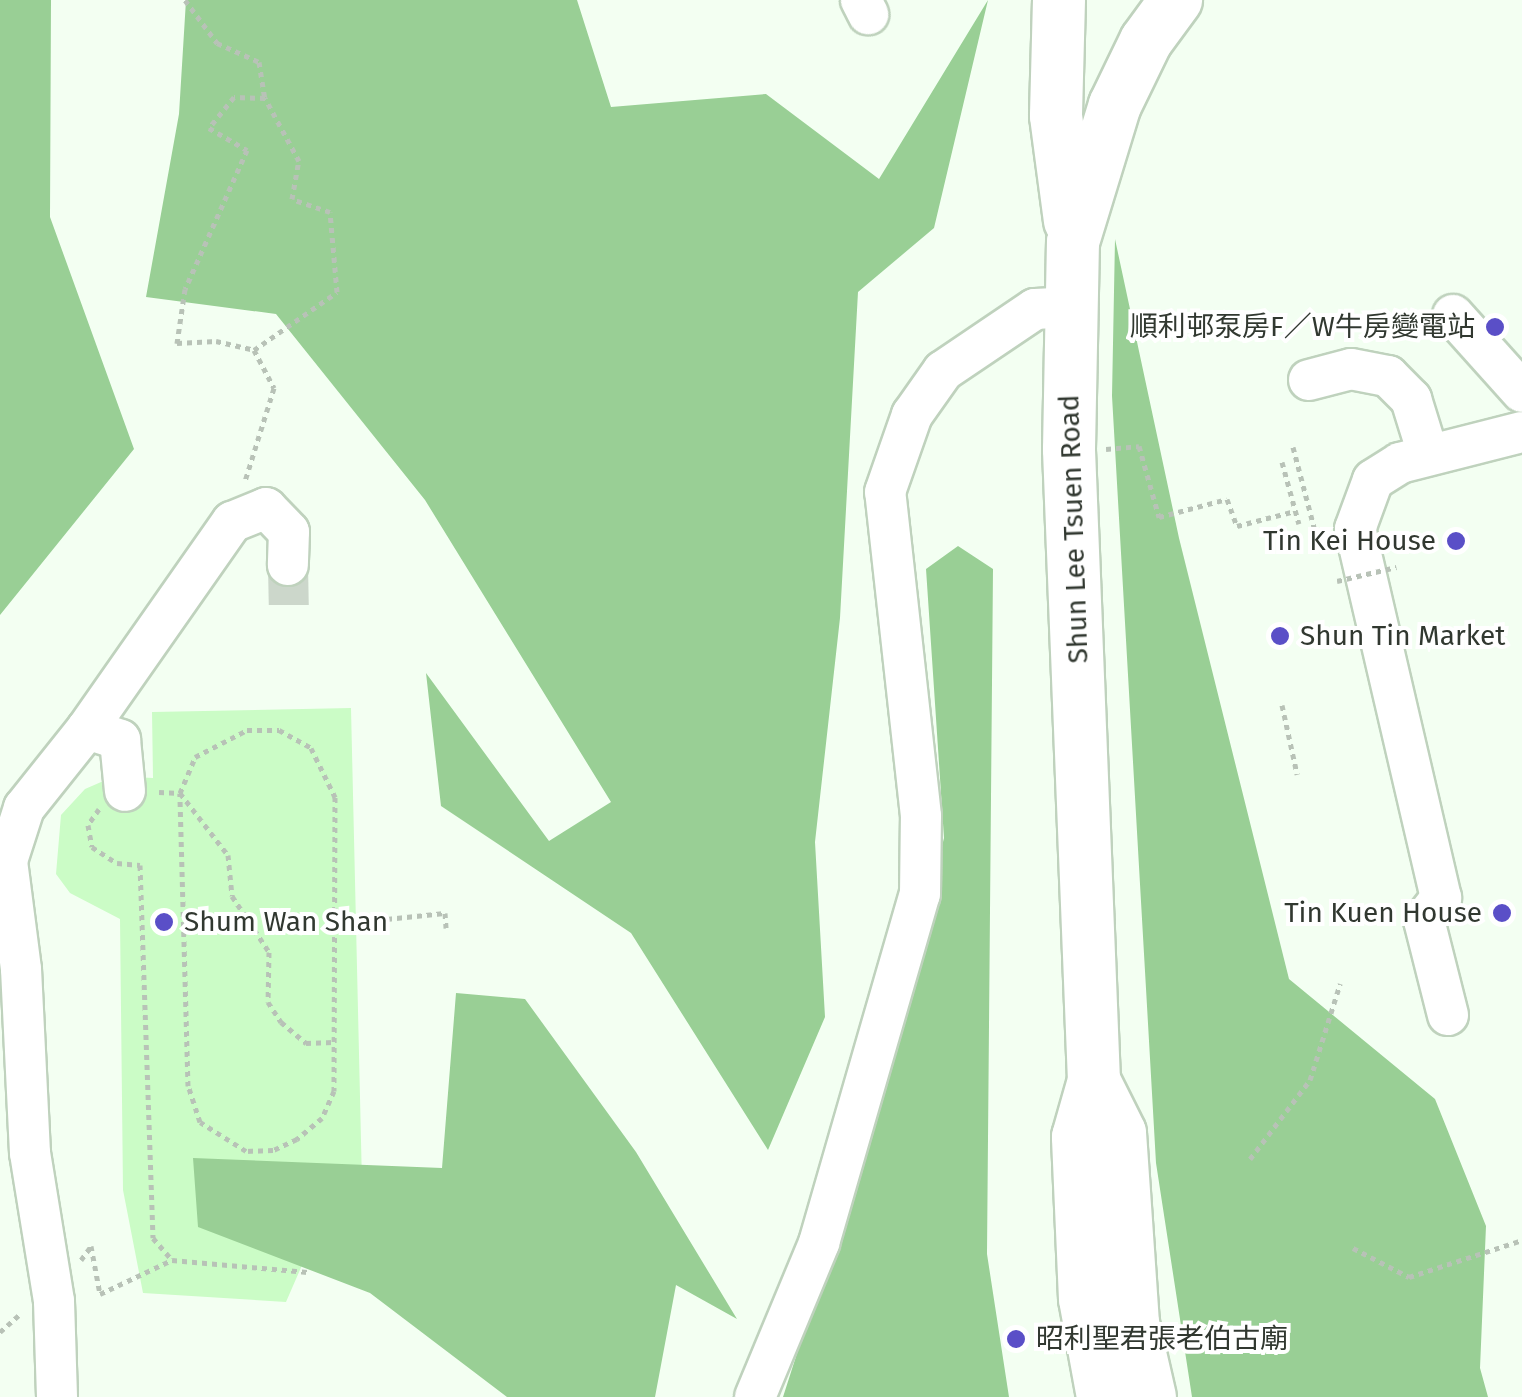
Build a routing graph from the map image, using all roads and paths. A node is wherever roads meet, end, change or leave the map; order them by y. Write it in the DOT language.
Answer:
graph roads {
  1 [pos="185,0"];
  2 [pos="1058,0"];
  3 [pos="1176,0"];
  4 [pos="264,98"];
  5 [pos="1073,242"];
  6 [pos="1071,307"];
  7 [pos="1452,315"];
  8 [pos="254,350"];
  9 [pos="1309,380"];
  10 [pos="1522,392"];
  11 [pos="1522,432"];
  12 [pos="1292,447"];
  13 [pos="1112,449"];
  14 [pos="1428,454"];
  15 [pos="1282,462"];
  16 [pos="1296,511"];
  17 [pos="232,522"];
  18 [pos="1299,524"];
  19 [pos="1314,527"];
  20 [pos="288,565"];
  21 [pos="1396,567"];
  22 [pos="1337,581"];
  23 [pos="1282,705"];
  24 [pos="88,729"];
  25 [pos="1296,774"];
  26 [pos="125,791"];
  27 [pos="180,793"];
  28 [pos="366,921"];
  29 [pos="446,928"];
  30 [pos="1340,984"];
  31 [pos="1448,1016"];
  32 [pos="334,1042"];
  33 [pos="1094,1081"];
  34 [pos="1250,1159"];
  35 [pos="1522,1240"];
  36 [pos="1353,1248"];
  37 [pos="172,1260"];
  38 [pos="307,1272"];
  39 [pos="1085,1299"];
  40 [pos="54,1301"];
  41 [pos="57,1397"];
  42 [pos="755,1397"];
  43 [pos="1079,1397"];
  44 [pos="1103,1397"];
  45 [pos="1150,1397"];
  1 -- 4 [label="path"];
  2 -- 5 [label="main road"];
  3 -- 5 [label="main road, Shun Lee Tsuen Road"];
  4 -- 8 [label="path"];
  4 -- 8 [label="path"];
  5 -- 6 [label="main road, Shun Lee Tsuen Road"];
  6 -- 33 [label="main road, Shun Lee Tsuen Road"];
  6 -- 42 [label="lane"];
  7 -- 10 [label="lane"];
  8 -- 17 [label="path"];
  9 -- 14 [label="lane"];
  11 -- 14 [label="lane"];
  12 -- 19 [label="path"];
  13 -- 16 [label="path"];
  14 -- 31 [label="lane"];
  15 -- 16 [label="path"];
  16 -- 18 [label="path"];
  17 -- 20 [label="lane"];
  17 -- 24 [label="lane"];
  21 -- 22 [label="path, bridge"];
  23 -- 25 [label="path"];
  24 -- 26 [label="lane"];
  24 -- 40 [label="lane"];
  26 -- 37 [label="path"];
  27 -- 32 [label="path"];
  27 -- 32 [label="path"];
  27 -- 32 [label="path"];
  28 -- 29 [label="path"];
  30 -- 34 [label="path"];
  33 -- 39 [label="main road, Shun Lee Tsuen Road"];
  33 -- 45 [label="main road, Shun Lee Tsuen Road"];
  35 -- 36 [label="path"];
  37 -- 38 [label="path"];
  37 -- 40 [label="path"];
  39 -- 43 [label="main road"];
  39 -- 44 [label="main road, Shun Lee Tsuen Road"];
  40 -- 41 [label="lane"];
}
